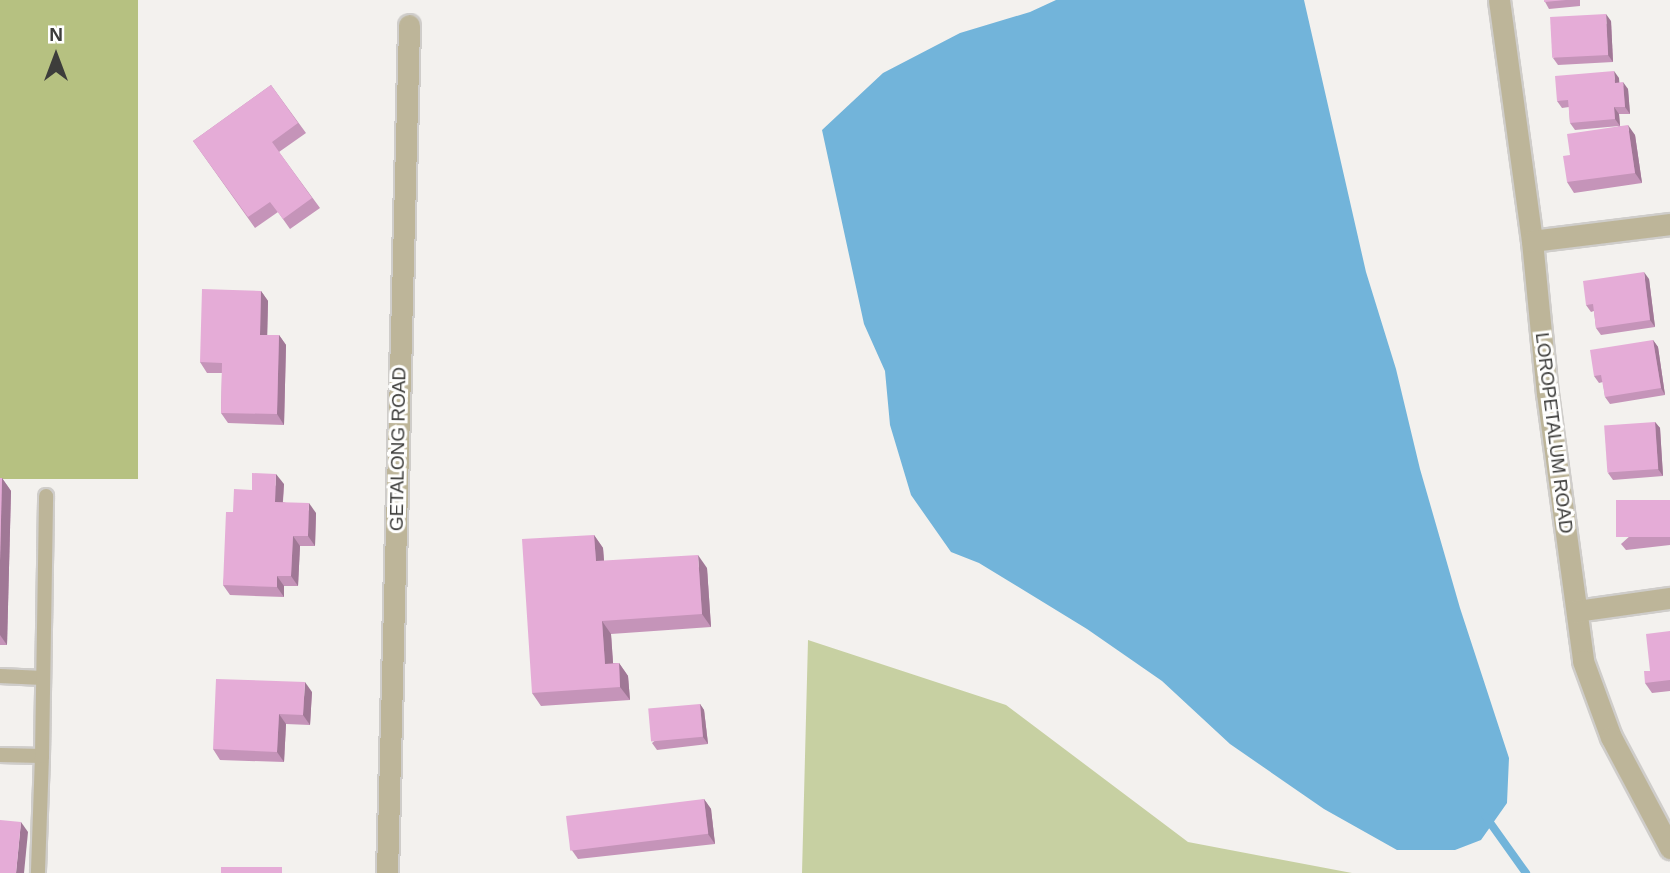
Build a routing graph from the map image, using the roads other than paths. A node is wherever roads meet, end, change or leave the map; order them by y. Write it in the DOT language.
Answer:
graph roads {
  1 [pos="1499,0"];
  2 [pos="409,25"];
  3 [pos="1670,224"];
  4 [pos="1532,241"];
  5 [pos="46,496"];
  6 [pos="1670,598"];
  7 [pos="1577,611"];
  8 [pos="0,677"];
  9 [pos="43,678"];
  10 [pos="0,755"];
  11 [pos="42,756"];
  12 [pos="1670,848"];
  13 [pos="38,873"];
  14 [pos="387,873"];
  1 -- 4 [label="street, LOROPETALUM ROAD"];
  2 -- 14 [label="street, GETALONG ROAD"];
  3 -- 4 [label="street"];
  4 -- 7 [label="street, LOROPETALUM ROAD"];
  5 -- 9 [label="lane"];
  6 -- 7 [label="street"];
  7 -- 12 [label="street, LOROPETALUM ROAD"];
  8 -- 9 [label="lane"];
  9 -- 11 [label="lane"];
  10 -- 11 [label="lane"];
  11 -- 13 [label="lane"];
}
